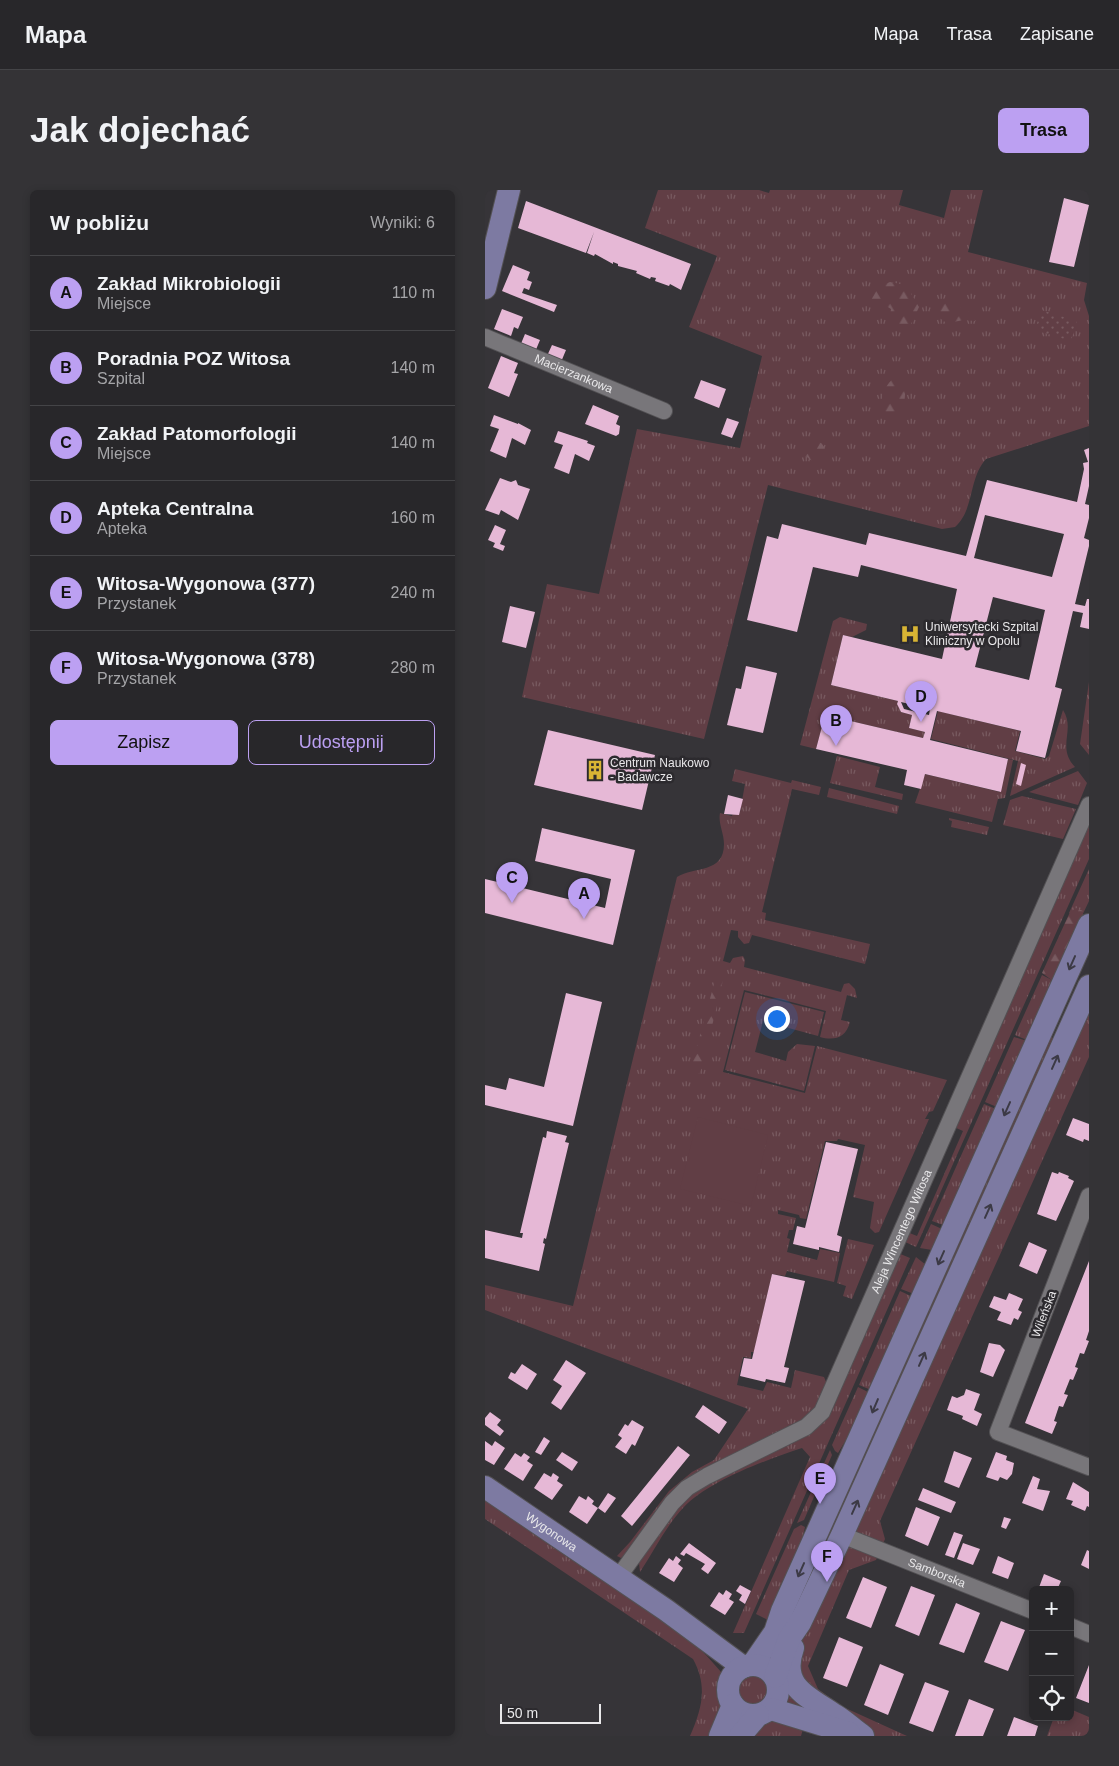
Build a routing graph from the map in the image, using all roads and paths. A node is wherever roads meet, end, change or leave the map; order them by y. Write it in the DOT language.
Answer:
graph roads {
  1 [pos="509,190"];
  2 [pos="485,288"];
  3 [pos="485,337"];
  4 [pos="664,410"];
  5 [pos="1089,805"];
  6 [pos="1089,925"];
  7 [pos="1089,986"];
  8 [pos="1056,1000"];
  9 [pos="1083,1013"];
  10 [pos="1089,1196"];
  11 [pos="1089,1467"];
  12 [pos="485,1487"];
  13 [pos="843,1535"];
  14 [pos="617,1578"];
  15 [pos="1029,1609"];
  16 [pos="666,1610"];
  17 [pos="791,1617"];
  18 [pos="1074,1628"];
  19 [pos="1089,1634"];
  20 [pos="742,1671"];
  21 [pos="776,1681"];
  22 [pos="733,1705"];
  23 [pos="764,1712"];
  24 [pos="720,1736"];
  25 [pos="740,1736"];
  26 [pos="862,1736"];
  1 -- 2 [label="street"];
  3 -- 4 [label="street, Macierzankowa"];
  5 -- 14 [label="street, Aleja Wincentego Witosa"];
  6 -- 8 [label="street, one-way"];
  7 -- 9 [label="street"];
  8 -- 9 [label="street"];
  8 -- 17 [label="street, one-way"];
  13 -- 9 [label="street, one-way"];
  10 -- 11 [label="street, Wileńska"];
  12 -- 14 [label="street, Wygonowa"];
  13 -- 15 [label="street, Samborska"];
  13 -- 17 [label="street"];
  14 -- 16 [label="street, Wygonowa"];
  14 -- 20 [label="street, Wygonowa"];
  16 -- 17 [label="street"];
  16 -- 20 [label="street, Wygonowa"];
  17 -- 20 [label="street"];
  17 -- 21 [label="street"];
  17 -- 26 [label="street"];
  18 -- 19 [label="street"];
  20 -- 21 [label="street"];
  20 -- 22 [label="street"];
  21 -- 23 [label="street"];
  21 -- 26 [label="street"];
  22 -- 23 [label="street"];
  22 -- 24 [label="street"];
  23 -- 25 [label="street"];
  23 -- 26 [label="street"];
}
